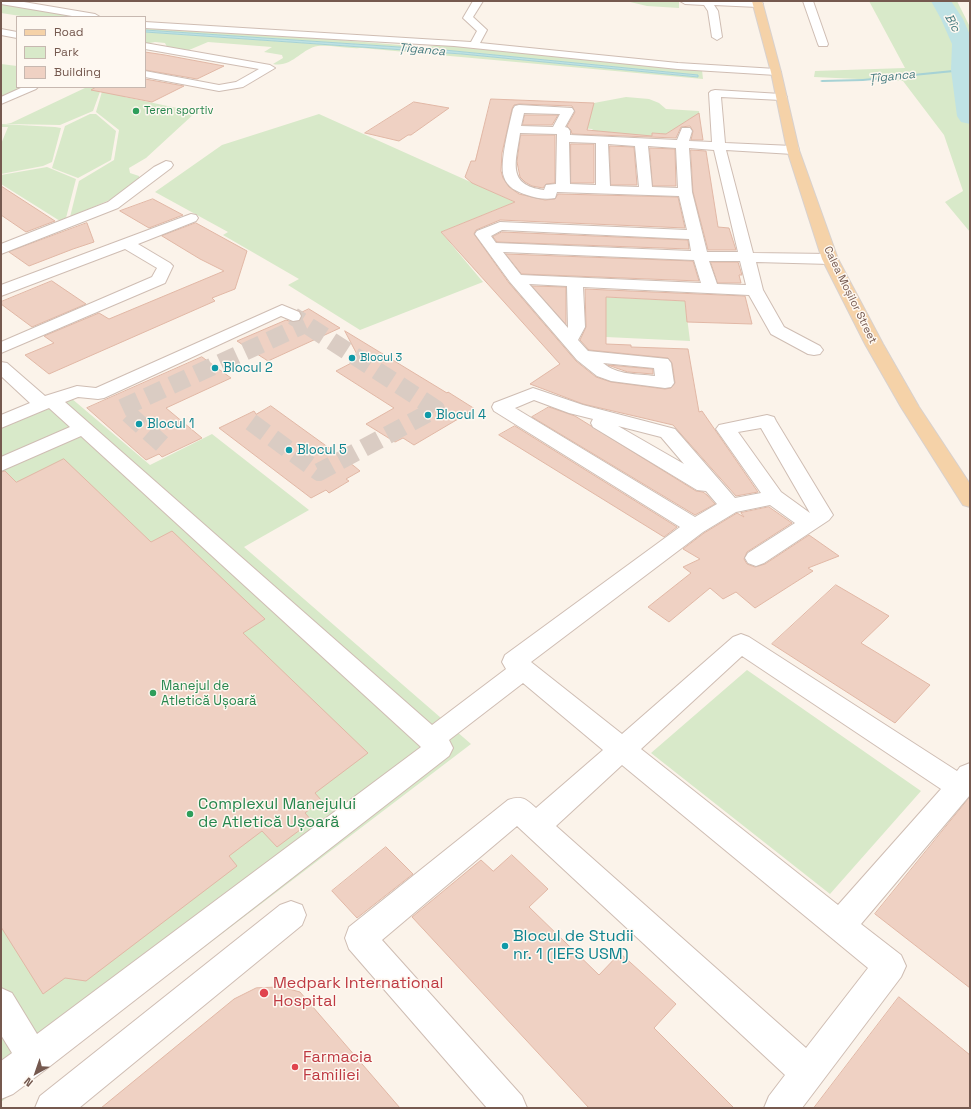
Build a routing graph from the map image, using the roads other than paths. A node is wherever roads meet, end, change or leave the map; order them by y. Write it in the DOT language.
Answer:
graph roads {
  1 [pos="478,1"];
  2 [pos="685,1"];
  3 [pos="706,1"];
  4 [pos="808,1"];
  5 [pos="1,2"];
  6 [pos="758,3"];
  7 [pos="89,16"];
  8 [pos="146,25"];
  9 [pos="1,32"];
  10 [pos="16,35"];
  11 [pos="718,37"];
  12 [pos="823,44"];
  13 [pos="474,45"];
  14 [pos="146,46"];
  15 [pos="711,68"];
  16 [pos="776,72"];
  17 [pos="146,74"];
  18 [pos="30,88"];
  19 [pos="715,93"];
  20 [pos="781,97"];
  21 [pos="1,101"];
  22 [pos="514,129"];
  23 [pos="560,134"];
  24 [pos="684,138"];
  25 [pos="602,140"];
  26 [pos="641,142"];
  27 [pos="719,146"];
  28 [pos="793,150"];
  29 [pos="166,165"];
  30 [pos="563,188"];
  31 [pos="603,190"];
  32 [pos="646,191"];
  33 [pos="687,198"];
  34 [pos="536,206"];
  35 [pos="191,218"];
  36 [pos="500,226"];
  37 [pos="694,230"];
  38 [pos="126,243"];
  39 [pos="490,247"];
  40 [pos="1,249"];
  41 [pos="700,256"];
  42 [pos="747,257"];
  43 [pos="830,259"];
  44 [pos="516,278"];
  45 [pos="575,282"];
  46 [pos="711,288"];
  47 [pos="755,290"];
  48 [pos="1,291"];
  49 [pos="293,316"];
  50 [pos="570,339"];
  51 [pos="1,348"];
  52 [pos="814,350"];
  53 [pos="583,356"];
  54 [pos="1,367"];
  55 [pos="47,402"];
  56 [pos="576,409"];
  57 [pos="1,422"];
  58 [pos="83,428"];
  59 [pos="1,465"];
  60 [pos="774,497"];
  61 [pos="725,500"];
  62 [pos="970,500"];
  63 [pos="809,523"];
  64 [pos="695,527"];
  65 [pos="756,558"];
  66 [pos="522,670"];
  67 [pos="431,740"];
  68 [pos="621,749"];
  69 [pos="964,781"];
  70 [pos="536,826"];
  71 [pos="291,915"];
  72 [pos="840,926"];
  73 [pos="1,1004"];
  74 [pos="33,1058"];
  75 [pos="808,1073"];
  76 [pos="1,1082"];
  77 [pos="52,1108"];
  78 [pos="510,1108"];
  79 [pos="781,1108"];
  1 -- 13 [label="street"];
  2 -- 3 [label="street"];
  3 -- 6 [label="street"];
  3 -- 11 [label="street"];
  4 -- 12 [label="street"];
  5 -- 7 [label="street"];
  6 -- 16 [label="main road, Calea Moșilor Street"];
  8 -- 13 [label="street"];
  9 -- 10 [label="street"];
  13 -- 15 [label="street"];
  14 -- 17 [label="street"];
  15 -- 16 [label="street"];
  15 -- 19 [label="street"];
  16 -- 20 [label="main road, Calea Moșilor Street"];
  18 -- 21 [label="street"];
  19 -- 20 [label="street"];
  19 -- 27 [label="street"];
  20 -- 28 [label="main road, Calea Moșilor Street"];
  22 -- 23 [label="street"];
  22 -- 23 [label="street"];
  22 -- 34 [label="street"];
  23 -- 25 [label="street"];
  23 -- 30 [label="street"];
  24 -- 26 [label="street"];
  24 -- 27 [label="street"];
  24 -- 33 [label="street"];
  25 -- 26 [label="street"];
  25 -- 31 [label="street"];
  26 -- 32 [label="street"];
  27 -- 28 [label="street"];
  27 -- 42 [label="street"];
  28 -- 43 [label="main road, Calea Moșilor Street"];
  29 -- 40 [label="street"];
  30 -- 31 [label="street"];
  30 -- 34 [label="street"];
  31 -- 32 [label="street"];
  32 -- 33 [label="street"];
  33 -- 34 [label="street"];
  33 -- 37 [label="street"];
  34 -- 36 [label="street"];
  34 -- 37 [label="street"];
  35 -- 38 [label="street"];
  36 -- 37 [label="street"];
  36 -- 39 [label="street"];
  37 -- 41 [label="street"];
  38 -- 48 [label="street"];
  38 -- 51 [label="street"];
  39 -- 41 [label="street"];
  39 -- 44 [label="street"];
  41 -- 42 [label="street"];
  41 -- 46 [label="street"];
  42 -- 43 [label="street"];
  42 -- 47 [label="street"];
  43 -- 62 [label="main road, Calea Moșilor Street"];
  44 -- 45 [label="street"];
  44 -- 50 [label="street"];
  45 -- 46 [label="street"];
  45 -- 50 [label="street"];
  46 -- 47 [label="street"];
  47 -- 52 [label="street"];
  49 -- 55 [label="street"];
  50 -- 53 [label="street"];
  54 -- 55 [label="street"];
  55 -- 57 [label="street"];
  55 -- 58 [label="street"];
  56 -- 61 [label="street"];
  56 -- 61 [label="street"];
  56 -- 64 [label="street"];
  58 -- 59 [label="street"];
  58 -- 67 [label="street"];
  60 -- 61 [label="street"];
  60 -- 63 [label="street"];
  60 -- 63 [label="street"];
  61 -- 64 [label="street"];
  63 -- 65 [label="street"];
  64 -- 66 [label="street"];
  66 -- 67 [label="street"];
  66 -- 68 [label="street"];
  67 -- 74 [label="street"];
  68 -- 69 [label="street"];
  68 -- 70 [label="street"];
  68 -- 72 [label="street"];
  69 -- 72 [label="street"];
  70 -- 75 [label="street"];
  70 -- 78 [label="street"];
  71 -- 77 [label="street"];
  72 -- 75 [label="street"];
  73 -- 74 [label="street"];
  74 -- 76 [label="street"];
  75 -- 79 [label="street"];
}
